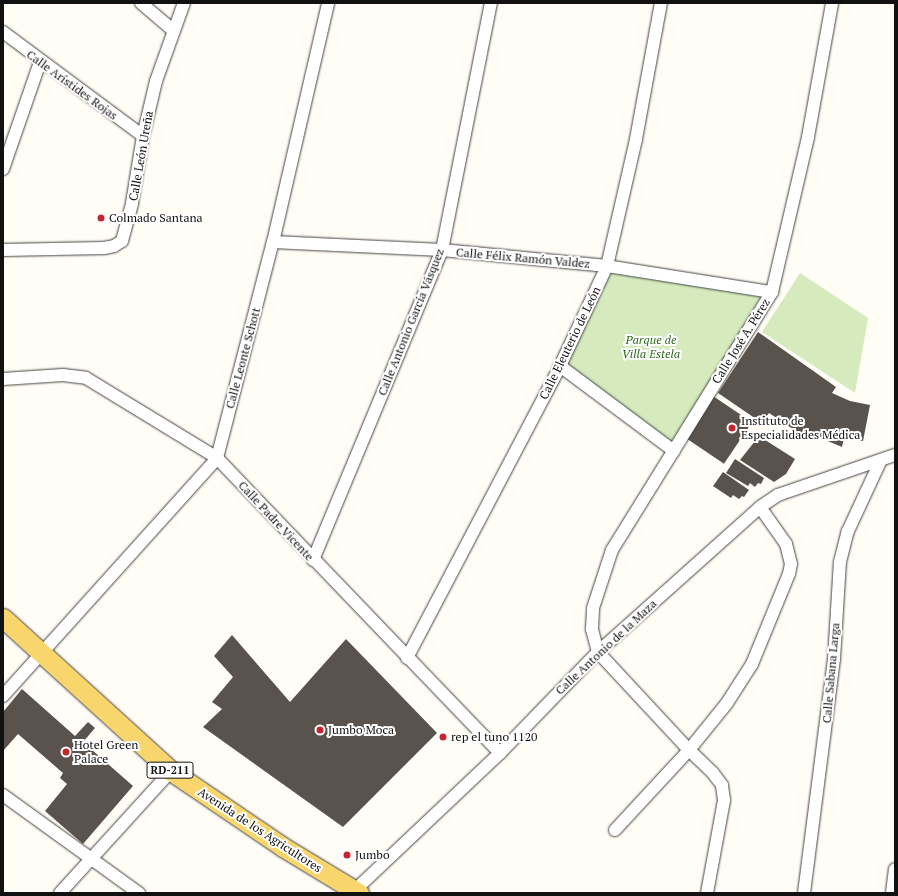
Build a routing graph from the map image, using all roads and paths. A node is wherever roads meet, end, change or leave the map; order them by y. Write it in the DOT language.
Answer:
graph roads {
  1 [pos="141,3"];
  2 [pos="184,3"];
  3 [pos="328,3"];
  4 [pos="491,3"];
  5 [pos="661,3"];
  6 [pos="832,3"];
  7 [pos="174,31"];
  8 [pos="3,32"];
  9 [pos="40,62"];
  10 [pos="143,136"];
  11 [pos="3,169"];
  12 [pos="273,242"];
  13 [pos="3,250"];
  14 [pos="442,250"];
  15 [pos="607,266"];
  16 [pos="772,292"];
  17 [pos="560,366"];
  18 [pos="3,379"];
  19 [pos="674,451"];
  20 [pos="895,455"];
  21 [pos="217,458"];
  22 [pos="880,460"];
  23 [pos="760,508"];
  24 [pos="313,560"];
  25 [pos="3,618"];
  26 [pos="598,652"];
  27 [pos="40,653"];
  28 [pos="407,658"];
  29 [pos="3,696"];
  30 [pos="689,750"];
  31 [pos="500,753"];
  32 [pos="171,771"];
  33 [pos="3,795"];
  34 [pos="615,830"];
  35 [pos="92,858"];
  36 [pos="895,869"];
  37 [pos="356,892"];
  38 [pos="60,893"];
  39 [pos="139,893"];
  40 [pos="707,893"];
  41 [pos="804,893"];
  42 [pos="892,893"];
  1 -- 7 [label="street"];
  2 -- 7 [label="street, Calle León Ureña"];
  3 -- 12 [label="street, Calle Leonte Schott"];
  4 -- 14 [label="street, Calle Antonio García Vásquez"];
  5 -- 15 [label="street, Calle Eleuterio de León"];
  6 -- 16 [label="street, Calle José A. Pérez"];
  7 -- 10 [label="street, Calle León Ureña"];
  8 -- 9 [label="street, Calle Arístides Rojas"];
  9 -- 10 [label="street, Calle Arístides Rojas"];
  9 -- 11 [label="street"];
  10 -- 13 [label="street, Calle León Ureña"];
  12 -- 14 [label="street, Calle Félix Ramón Valdez"];
  12 -- 21 [label="street, Calle Leonte Schott"];
  14 -- 15 [label="street, Calle Félix Ramón Valdez"];
  14 -- 24 [label="street, Calle Antonio García Vásquez"];
  15 -- 16 [label="street, Calle Félix Ramón Valdez"];
  15 -- 17 [label="street, Calle Eleuterio de León"];
  16 -- 19 [label="street, Calle José A. Pérez"];
  17 -- 19 [label="street"];
  17 -- 28 [label="street, Calle Eleuterio de León"];
  18 -- 21 [label="street, Calle Padre Vicente"];
  19 -- 26 [label="street, Calle José A. Pérez"];
  20 -- 22 [label="street, Calle Antonio de la Maza"];
  21 -- 24 [label="street, Calle Padre Vicente"];
  21 -- 27 [label="street, Calle Leonte Schott"];
  22 -- 23 [label="street, Calle Antonio de la Maza"];
  22 -- 41 [label="street, Calle Sabana Larga"];
  23 -- 26 [label="street, Calle Antonio de la Maza"];
  23 -- 30 [label="street"];
  24 -- 28 [label="street, Calle Padre Vicente"];
  25 -- 27 [label="main road, Avenida de los Agricultores / RD-211"];
  26 -- 30 [label="street"];
  26 -- 31 [label="street, Calle Antonio de la Maza"];
  27 -- 29 [label="street, Calle Leonte Schott"];
  27 -- 32 [label="main road, Avenida de los Agricultores / RD-211"];
  28 -- 31 [label="street, Calle Padre Vicente"];
  30 -- 34 [label="street"];
  30 -- 40 [label="street"];
  31 -- 37 [label="street, Calle Antonio de la Maza"];
  32 -- 35 [label="street"];
  32 -- 37 [label="main road, Avenida de los Agricultores / RD-211"];
  33 -- 35 [label="street"];
  35 -- 38 [label="street"];
  35 -- 39 [label="street"];
  36 -- 42 [label="street"];
}
